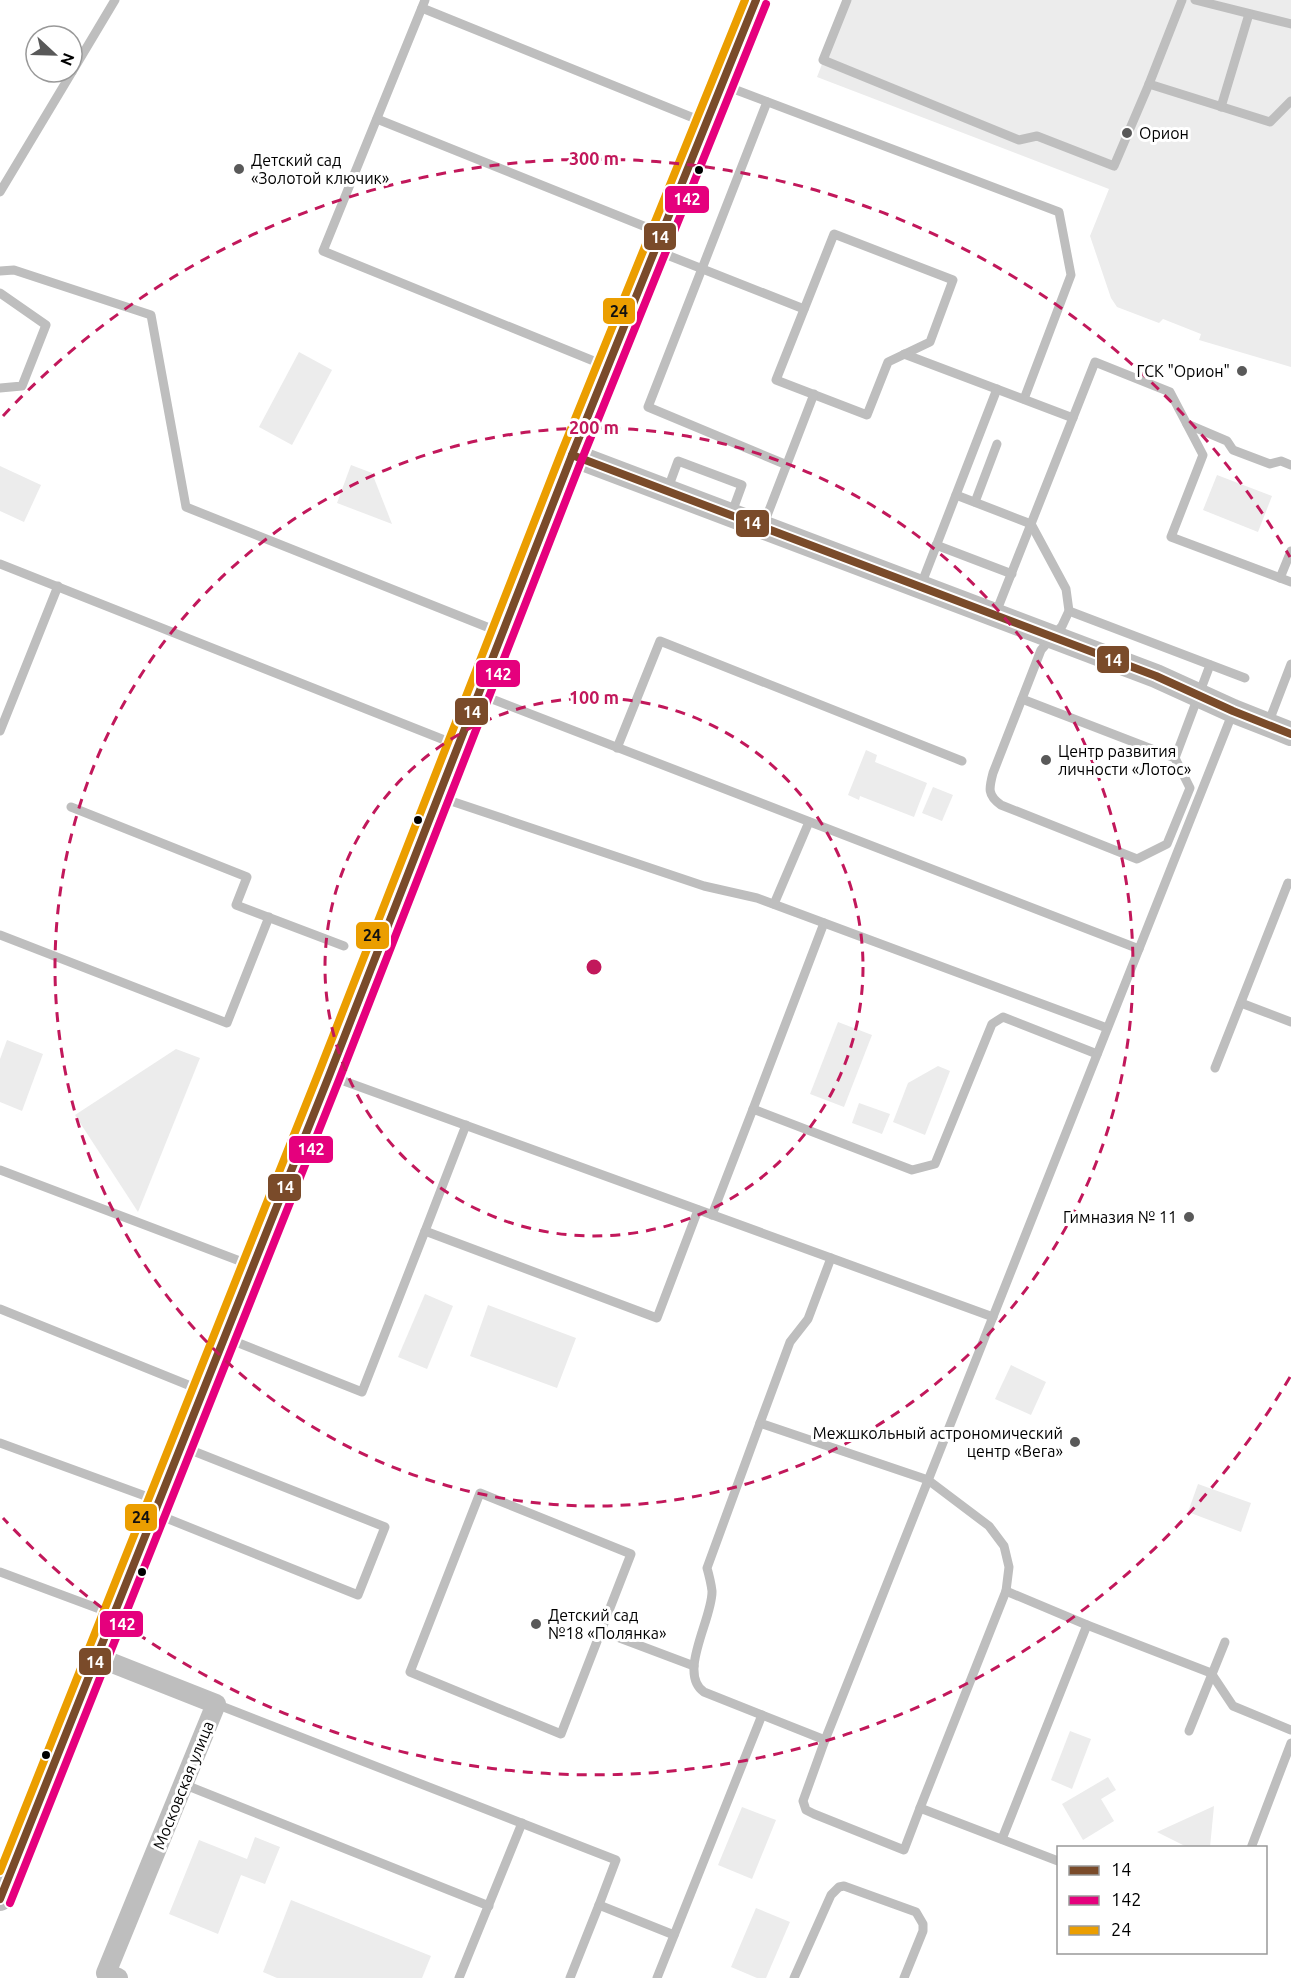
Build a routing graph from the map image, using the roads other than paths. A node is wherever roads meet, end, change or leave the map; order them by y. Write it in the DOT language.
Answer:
graph roads {
  1 [pos="115,0"];
  2 [pos="756,0"];
  3 [pos="847,0"];
  4 [pos="1182,0"];
  5 [pos="1195,0"];
  6 [pos="423,4"];
  7 [pos="1250,14"];
  8 [pos="1291,24"];
  9 [pos="84,52"];
  10 [pos="65,84"];
  11 [pos="1149,84"];
  12 [pos="721,85"];
  13 [pos="1291,100"];
  14 [pos="766,102"];
  15 [pos="1221,107"];
  16 [pos="377,118"];
  17 [pos="706,123"];
  18 [pos="0,192"];
  19 [pos="658,242"];
  20 [pos="701,269"];
  21 [pos="0,271"];
  22 [pos="0,293"];
  23 [pos="804,309"];
  24 [pos="904,354"];
  25 [pos="609,367"];
  26 [pos="0,388"];
  27 [pos="997,389"];
  28 [pos="814,394"];
  29 [pos="1024,399"];
  30 [pos="1073,418"];
  31 [pos="1187,424"];
  32 [pos="997,444"];
  33 [pos="572,455"];
  34 [pos="787,465"];
  35 [pos="1291,465"];
  36 [pos="667,491"];
  37 [pos="956,495"];
  38 [pos="975,502"];
  39 [pos="731,515"];
  40 [pos="1031,524"];
  41 [pos="763,527"];
  42 [pos="936,545"];
  43 [pos="1291,551"];
  44 [pos="0,564"];
  45 [pos="1012,574"];
  46 [pos="1280,578"];
  47 [pos="1291,582"];
  48 [pos="58,586"];
  49 [pos="920,587"];
  50 [pos="1069,611"];
  51 [pos="995,615"];
  52 [pos="503,633"];
  53 [pos="1053,637"];
  54 [pos="1291,664"];
  55 [pos="1210,665"];
  56 [pos="1245,678"];
  57 [pos="479,694"];
  58 [pos="1199,695"];
  59 [pos="1022,699"];
  60 [pos="1233,711"];
  61 [pos="1267,725"];
  62 [pos="0,732"];
  63 [pos="1291,734"];
  64 [pos="459,746"];
  65 [pos="617,748"];
  66 [pos="1175,758"];
  67 [pos="962,761"];
  68 [pos="439,797"];
  69 [pos="71,807"];
  70 [pos="1180,812"];
  71 [pos="1191,816"];
  72 [pos="809,822"];
  73 [pos="1291,885"];
  74 [pos="774,904"];
  75 [pos="269,917"];
  76 [pos="824,923"];
  77 [pos="0,935"];
  78 [pos="344,946"];
  79 [pos="1139,949"];
  80 [pos="1241,1003"];
  81 [pos="1291,1022"];
  82 [pos="1107,1028"];
  83 [pos="1097,1054"];
  84 [pos="1215,1068"];
  85 [pos="329,1076"];
  86 [pos="753,1109"];
  87 [pos="466,1125"];
  88 [pos="0,1170"];
  89 [pos="698,1210"];
  90 [pos="712,1215"];
  91 [pos="425,1231"];
  92 [pos="831,1258"];
  93 [pos="253,1266"];
  94 [pos="0,1309"];
  95 [pos="993,1317"];
  96 [pos="224,1337"];
  97 [pos="203,1391"];
  98 [pos="760,1423"];
  99 [pos="0,1443"];
  100 [pos="180,1447"];
  101 [pos="928,1480"];
  102 [pos="156,1507"];
  103 [pos="0,1572"];
  104 [pos="1006,1591"];
  105 [pos="114,1615"];
  106 [pos="1087,1625"];
  107 [pos="601,1631"];
  108 [pos="1225,1642"];
  109 [pos="96,1657"];
  110 [pos="694,1666"];
  111 [pos="1212,1673"];
  112 [pos="216,1704"];
  113 [pos="762,1715"];
  114 [pos="1291,1730"];
  115 [pos="1189,1731"];
  116 [pos="825,1740"];
  117 [pos="1291,1743"];
  118 [pos="183,1784"];
  119 [pos="920,1808"];
  120 [pos="522,1823"];
  121 [pos="1002,1839"];
  122 [pos="1252,1846"];
  123 [pos="1057,1860"];
  124 [pos="0,1899"];
  125 [pos="599,1905"];
  126 [pos="489,1906"];
  127 [pos="674,1935"];
  128 [pos="109,1976"];
  129 [pos="459,1978"];
  130 [pos="570,1978"];
  131 [pos="657,1978"];
  132 [pos="794,1978"];
  133 [pos="904,1978"];
  1 -- 9 [label="lane"];
  2 -- 12 [label="street"];
  3 -- 11 [label="lane"];
  4 -- 11 [label="lane"];
  5 -- 7 [label="lane"];
  6 -- 16 [label="lane"];
  6 -- 17 [label="lane"];
  7 -- 8 [label="lane"];
  7 -- 15 [label="lane"];
  10 -- 18 [label="lane"];
  11 -- 15 [label="lane"];
  12 -- 14 [label="lane"];
  12 -- 17 [label="street"];
  13 -- 15 [label="lane"];
  14 -- 20 [label="lane"];
  14 -- 29 [label="lane"];
  16 -- 19 [label="lane"];
  16 -- 25 [label="lane"];
  17 -- 19 [label="street"];
  19 -- 20 [label="lane"];
  19 -- 25 [label="street"];
  20 -- 23 [label="lane"];
  20 -- 34 [label="lane"];
  21 -- 52 [label="lane"];
  22 -- 26 [label="lane"];
  23 -- 24 [label="lane"];
  23 -- 28 [label="lane"];
  24 -- 27 [label="lane"];
  24 -- 28 [label="lane"];
  25 -- 33 [label="street"];
  27 -- 29 [label="lane"];
  27 -- 37 [label="lane"];
  28 -- 34 [label="lane"];
  29 -- 30 [label="lane"];
  30 -- 31 [label="lane"];
  30 -- 40 [label="lane"];
  31 -- 35 [label="lane"];
  31 -- 46 [label="lane"];
  32 -- 38 [label="lane"];
  33 -- 36 [label="street"];
  33 -- 52 [label="street"];
  34 -- 41 [label="lane"];
  36 -- 39 [label="street"];
  36 -- 39 [label="lane"];
  37 -- 38 [label="lane"];
  37 -- 42 [label="lane"];
  38 -- 40 [label="lane"];
  39 -- 41 [label="street"];
  40 -- 45 [label="lane"];
  40 -- 50 [label="lane"];
  41 -- 49 [label="street"];
  42 -- 45 [label="lane"];
  42 -- 49 [label="lane"];
  43 -- 46 [label="lane"];
  44 -- 48 [label="lane"];
  45 -- 51 [label="lane"];
  46 -- 47 [label="lane"];
  48 -- 62 [label="lane"];
  48 -- 64 [label="lane"];
  49 -- 51 [label="street"];
  50 -- 53 [label="lane"];
  50 -- 55 [label="lane"];
  51 -- 53 [label="street"];
  52 -- 57 [label="street"];
  53 -- 58 [label="street"];
  53 -- 59 [label="lane"];
  54 -- 61 [label="lane"];
  55 -- 56 [label="lane"];
  55 -- 58 [label="lane"];
  57 -- 64 [label="street"];
  57 -- 65 [label="lane"];
  58 -- 60 [label="street"];
  58 -- 66 [label="lane"];
  59 -- 66 [label="lane"];
  59 -- 70 [label="lane"];
  60 -- 61 [label="street"];
  60 -- 71 [label="lane"];
  61 -- 63 [label="street"];
  64 -- 68 [label="street"];
  65 -- 67 [label="lane"];
  65 -- 72 [label="lane"];
  66 -- 70 [label="lane"];
  68 -- 74 [label="lane"];
  68 -- 85 [label="street"];
  69 -- 75 [label="lane"];
  70 -- 71 [label="lane"];
  71 -- 79 [label="lane"];
  72 -- 74 [label="lane"];
  72 -- 79 [label="lane"];
  73 -- 80 [label="lane"];
  74 -- 76 [label="lane"];
  75 -- 77 [label="lane"];
  75 -- 78 [label="lane"];
  76 -- 82 [label="lane"];
  76 -- 86 [label="lane"];
  79 -- 82 [label="lane"];
  80 -- 81 [label="lane"];
  80 -- 84 [label="lane"];
  82 -- 83 [label="lane"];
  83 -- 86 [label="lane"];
  83 -- 95 [label="lane"];
  85 -- 87 [label="lane"];
  85 -- 93 [label="street"];
  86 -- 90 [label="lane"];
  87 -- 89 [label="lane"];
  87 -- 91 [label="lane"];
  88 -- 93 [label="lane"];
  89 -- 90 [label="lane"];
  89 -- 91 [label="lane"];
  90 -- 92 [label="lane"];
  91 -- 96 [label="lane"];
  92 -- 95 [label="lane"];
  92 -- 98 [label="lane"];
  93 -- 96 [label="street"];
  94 -- 97 [label="lane"];
  95 -- 101 [label="lane"];
  96 -- 97 [label="street"];
  97 -- 100 [label="street"];
  98 -- 101 [label="lane"];
  98 -- 110 [label="lane"];
  99 -- 102 [label="lane"];
  100 -- 102 [label="street"];
  100 -- 102 [label="lane"];
  101 -- 104 [label="lane"];
  101 -- 116 [label="lane"];
  102 -- 105 [label="street"];
  103 -- 105 [label="lane"];
  104 -- 106 [label="lane"];
  104 -- 119 [label="lane"];
  105 -- 109 [label="street"];
  106 -- 111 [label="lane"];
  106 -- 121 [label="lane"];
  107 -- 107 [label="lane"];
  107 -- 110 [label="lane"];
  108 -- 111 [label="lane"];
  109 -- 112 [label="street, Московская улица"];
  109 -- 124 [label="street"];
  110 -- 113 [label="lane"];
  111 -- 114 [label="lane"];
  111 -- 115 [label="lane"];
  112 -- 118 [label="street, Московская улица"];
  112 -- 120 [label="lane"];
  113 -- 116 [label="lane"];
  113 -- 127 [label="lane"];
  116 -- 119 [label="lane"];
  117 -- 122 [label="lane"];
  118 -- 126 [label="lane"];
  118 -- 128 [label="street, Московская улица"];
  119 -- 121 [label="lane"];
  120 -- 125 [label="lane"];
  120 -- 126 [label="lane"];
  121 -- 123 [label="lane"];
  125 -- 127 [label="lane"];
  125 -- 130 [label="lane"];
  126 -- 129 [label="lane"];
  127 -- 131 [label="lane"];
  132 -- 133 [label="lane"];
}
